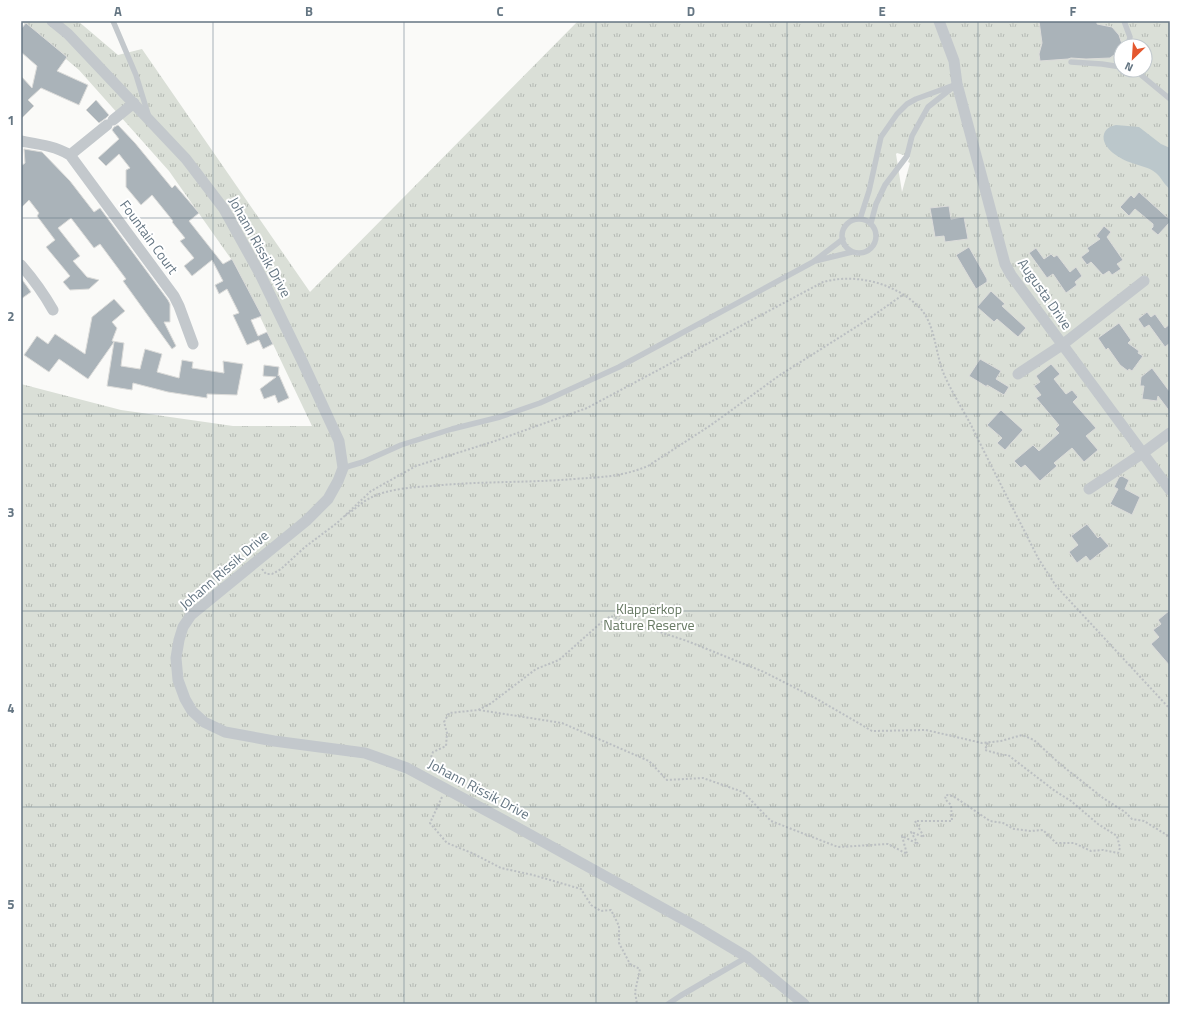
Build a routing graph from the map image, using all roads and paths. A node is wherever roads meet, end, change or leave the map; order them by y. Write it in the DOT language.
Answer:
graph roads {
  1 [pos="52,21"];
  2 [pos="113,21"];
  3 [pos="939,21"];
  4 [pos="1124,21"];
  5 [pos="1130,38"];
  6 [pos="1071,62"];
  7 [pos="1113,66"];
  8 [pos="1145,78"];
  9 [pos="957,84"];
  10 [pos="1170,99"];
  11 [pos="134,103"];
  12 [pos="150,120"];
  13 [pos="21,141"];
  14 [pos="70,155"];
  15 [pos="860,219"];
  16 [pos="871,223"];
  17 [pos="842,238"];
  18 [pos="852,252"];
  19 [pos="813,262"];
  20 [pos="21,265"];
  21 [pos="1144,281"];
  22 [pos="904,294"];
  23 [pos="53,310"];
  24 [pos="193,344"];
  25 [pos="1062,345"];
  26 [pos="1018,374"];
  27 [pos="1170,433"];
  28 [pos="1143,453"];
  29 [pos="343,468"];
  30 [pos="1089,489"];
  31 [pos="1170,490"];
  32 [pos="337,522"];
  33 [pos="256,562"];
  34 [pos="1170,709"];
  35 [pos="478,710"];
  36 [pos="988,742"];
  37 [pos="432,781"];
  38 [pos="443,795"];
  39 [pos="1170,837"];
  40 [pos="747,957"];
  41 [pos="637,1004"];
  42 [pos="668,1004"];
  43 [pos="804,1004"];
  1 -- 11 [label="street, Johann Rissik Drive"];
  2 -- 12 [label="lane"];
  3 -- 9 [label="street, Augusta Drive"];
  4 -- 5 [label="lane"];
  6 -- 7 [label="lane"];
  8 -- 10 [label="lane"];
  9 -- 15 [label="lane"];
  9 -- 16 [label="lane"];
  9 -- 25 [label="street, Augusta Drive"];
  11 -- 12 [label="street, Johann Rissik Drive"];
  11 -- 14 [label="street"];
  12 -- 29 [label="street, Johann Rissik Drive"];
  13 -- 14 [label="street"];
  14 -- 24 [label="street, Fountain Court"];
  15 -- 16 [label="lane"];
  15 -- 17 [label="lane"];
  16 -- 18 [label="lane"];
  17 -- 18 [label="lane"];
  17 -- 19 [label="lane"];
  18 -- 19 [label="lane"];
  19 -- 29 [label="lane"];
  20 -- 23 [label="street"];
  21 -- 25 [label="street"];
  22 -- 32 [label="path"];
  22 -- 32 [label="path"];
  22 -- 34 [label="path"];
  25 -- 26 [label="street"];
  25 -- 28 [label="street, Augusta Drive"];
  27 -- 28 [label="street"];
  28 -- 30 [label="street"];
  28 -- 31 [label="street, Augusta Drive"];
  29 -- 33 [label="street, Johann Rissik Drive"];
  32 -- 33 [label="path"];
  33 -- 37 [label="street, Johann Rissik Drive"];
  35 -- 36 [label="path"];
  35 -- 36 [label="path"];
  35 -- 37 [label="path"];
  36 -- 39 [label="path"];
  37 -- 40 [label="street, Johann Rissik Drive"];
  38 -- 41 [label="path"];
  40 -- 42 [label="lane"];
  40 -- 43 [label="street, Johann Rissik Drive"];
}
